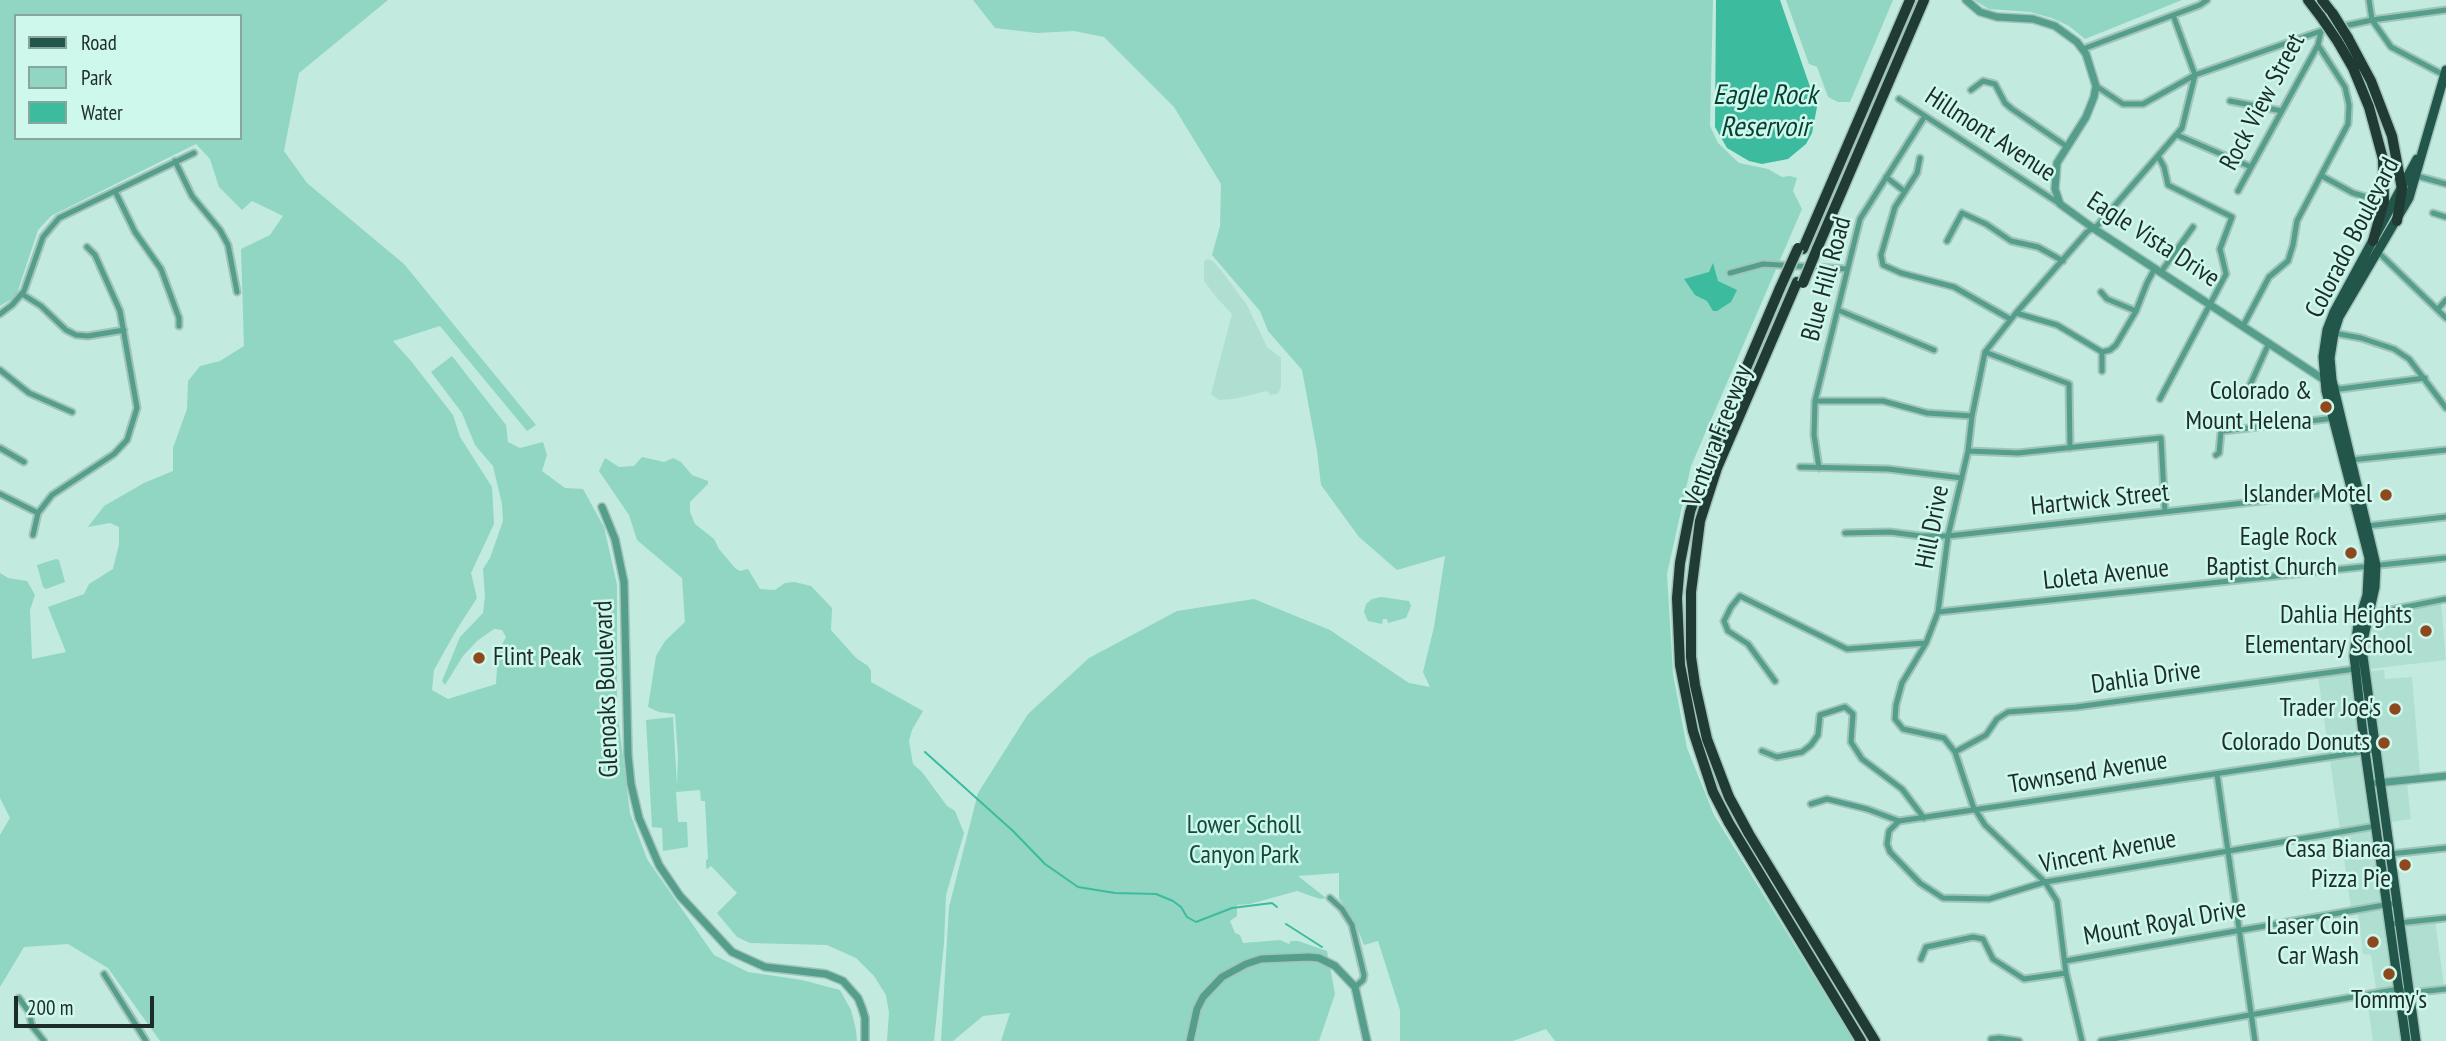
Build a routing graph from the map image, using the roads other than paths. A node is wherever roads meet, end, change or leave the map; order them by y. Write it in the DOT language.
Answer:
graph roads {
  1 [pos="1908,0"];
  2 [pos="1918,0"];
  3 [pos="1924,0"];
  4 [pos="1966,0"];
  5 [pos="2207,0"];
  6 [pos="2308,0"];
  7 [pos="2322,0"];
  8 [pos="2369,0"];
  9 [pos="2446,10"];
  10 [pos="2174,15"];
  11 [pos="2372,20"];
  12 [pos="2321,31"];
  13 [pos="2343,40"];
  14 [pos="2318,45"];
  15 [pos="2082,49"];
  16 [pos="2445,73"];
  17 [pos="2195,75"];
  18 [pos="2096,86"];
  19 [pos="1971,90"];
  20 [pos="1899,99"];
  21 [pos="2230,101"];
  22 [pos="2282,111"];
  23 [pos="1925,116"];
  24 [pos="2177,135"];
  25 [pos="2067,146"];
  26 [pos="194,153"];
  27 [pos="2420,155"];
  28 [pos="2158,156"];
  29 [pos="1920,158"];
  30 [pos="174,161"];
  31 [pos="1850,165"];
  32 [pos="2252,167"];
  33 [pos="2322,176"];
  34 [pos="2417,176"];
  35 [pos="1885,177"];
  36 [pos="2446,184"];
  37 [pos="2402,189"];
  38 [pos="115,191"];
  39 [pos="1903,191"];
  40 [pos="2238,191"];
  41 [pos="2370,198"];
  42 [pos="2060,204"];
  43 [pos="1824,209"];
  44 [pos="2433,213"];
  45 [pos="2446,217"];
  46 [pos="2397,220"];
  47 [pos="2193,227"];
  48 [pos="2093,228"];
  49 [pos="1947,241"];
  50 [pos="87,247"];
  51 [pos="2373,247"];
  52 [pos="1807,249"];
  53 [pos="2063,261"];
  54 [pos="1847,269"];
  55 [pos="2158,270"];
  56 [pos="1730,273"];
  57 [pos="237,292"];
  58 [pos="2101,292"];
  59 [pos="22,294"];
  60 [pos="2446,300"];
  61 [pos="2210,303"];
  62 [pos="2438,309"];
  63 [pos="1838,310"];
  64 [pos="2136,312"];
  65 [pos="2015,313"];
  66 [pos="0,314"];
  67 [pos="2446,318"];
  68 [pos="2010,319"];
  69 [pos="179,326"];
  70 [pos="2243,326"];
  71 [pos="124,330"];
  72 [pos="2334,333"];
  73 [pos="2269,343"];
  74 [pos="1934,350"];
  75 [pos="1985,352"];
  76 [pos="2102,352"];
  77 [pos="0,370"];
  78 [pos="2102,371"];
  79 [pos="2425,379"];
  80 [pos="2328,382"];
  81 [pos="2250,385"];
  82 [pos="2160,399"];
  83 [pos="1815,401"];
  84 [pos="2446,408"];
  85 [pos="72,412"];
  86 [pos="1972,416"];
  87 [pos="2337,418"];
  88 [pos="0,448"];
  89 [pos="2070,448"];
  90 [pos="2446,450"];
  91 [pos="1968,451"];
  92 [pos="2216,455"];
  93 [pos="2348,461"];
  94 [pos="24,462"];
  95 [pos="1800,467"];
  96 [pos="1819,468"];
  97 [pos="1962,478"];
  98 [pos="2355,490"];
  99 [pos="0,494"];
  100 [pos="603,507"];
  101 [pos="2165,512"];
  102 [pos="38,513"];
  103 [pos="2446,517"];
  104 [pos="2364,527"];
  105 [pos="1845,533"];
  106 [pos="33,535"];
  107 [pos="1948,536"];
  108 [pos="2446,558"];
  109 [pos="2373,566"];
  110 [pos="2446,599"];
  111 [pos="2366,611"];
  112 [pos="1938,612"];
  113 [pos="1926,643"];
  114 [pos="2360,669"];
  115 [pos="1775,681"];
  116 [pos="2370,750"];
  117 [pos="1762,751"];
  118 [pos="1955,752"];
  119 [pos="2217,774"];
  120 [pos="2446,776"];
  121 [pos="2375,784"];
  122 [pos="1811,804"];
  123 [pos="1977,811"];
  124 [pos="1924,818"];
  125 [pos="1899,821"];
  126 [pos="2380,825"];
  127 [pos="2446,848"];
  128 [pos="2227,850"];
  129 [pos="2384,855"];
  130 [pos="2045,882"];
  131 [pos="1330,898"];
  132 [pos="2391,904"];
  133 [pos="2446,918"];
  134 [pos="2394,923"];
  135 [pos="2238,929"];
  136 [pos="1805,947"];
  137 [pos="1921,959"];
  138 [pos="2064,961"];
  139 [pos="2066,972"];
  140 [pos="104,974"];
  141 [pos="1355,987"];
  142 [pos="2399,989"];
  143 [pos="2446,989"];
  144 [pos="2409,993"];
  145 [pos="19,998"];
  146 [pos="2251,1015"];
  147 [pos="1991,1039"];
  148 [pos="44,1041"];
  149 [pos="146,1041"];
  150 [pos="865,1041"];
  151 [pos="1190,1041"];
  152 [pos="1367,1041"];
  153 [pos="1861,1041"];
  154 [pos="1867,1041"];
  155 [pos="1878,1041"];
  156 [pos="2019,1041"];
  157 [pos="2082,1041"];
  158 [pos="2101,1041"];
  159 [pos="2255,1041"];
  160 [pos="2406,1041"];
  161 [pos="2416,1041"];
  1 -- 43 [label="highway, Ventura Freeway"];
  2 -- 31 [label="highway"];
  3 -- 31 [label="highway, Ventura Freeway"];
  4 -- 15 [label="street"];
  5 -- 10 [label="street"];
  6 -- 13 [label="highway, bridge"];
  7 -- 13 [label="highway, bridge"];
  8 -- 11 [label="street"];
  9 -- 11 [label="street"];
  10 -- 15 [label="street"];
  10 -- 17 [label="street"];
  11 -- 12 [label="street"];
  11 -- 16 [label="street"];
  12 -- 14 [label="street, Rock View Street"];
  12 -- 17 [label="street"];
  13 -- 37 [label="highway"];
  13 -- 51 [label="highway"];
  14 -- 22 [label="street, Rock View Street"];
  14 -- 33 [label="street"];
  15 -- 18 [label="street"];
  16 -- 27 [label="main road, Colorado Boulevard"];
  17 -- 18 [label="street"];
  17 -- 24 [label="street, Hill Drive"];
  18 -- 25 [label="street, Eagle Vista Drive"];
  19 -- 25 [label="street"];
  20 -- 23 [label="street, Hillmont Avenue"];
  21 -- 22 [label="street"];
  22 -- 32 [label="street, Rock View Street"];
  23 -- 35 [label="street, Blue Hill Road"];
  23 -- 42 [label="street, Hillmont Avenue"];
  24 -- 28 [label="street, Hill Drive"];
  24 -- 32 [label="street"];
  25 -- 42 [label="street, Eagle Vista Drive"];
  26 -- 30 [label="street"];
  27 -- 34 [label="main road, Colorado Boulevard"];
  27 -- 37 [label="main road, Colorado Boulevard"];
  28 -- 48 [label="street, Hill Drive"];
  28 -- 61 [label="street"];
  29 -- 39 [label="street"];
  30 -- 38 [label="street"];
  30 -- 57 [label="street"];
  31 -- 43 [label="highway, Ventura Freeway"];
  32 -- 40 [label="street, Rock View Street"];
  33 -- 41 [label="street"];
  33 -- 70 [label="street"];
  34 -- 36 [label="street"];
  34 -- 46 [label="main road, Colorado Boulevard"];
  35 -- 39 [label="street"];
  35 -- 54 [label="street, Blue Hill Road"];
  37 -- 46 [label="highway"];
  37 -- 51 [label="main road, Colorado Boulevard"];
  38 -- 59 [label="street"];
  38 -- 69 [label="street"];
  39 -- 68 [label="street"];
  42 -- 48 [label="street, Eagle Vista Drive"];
  43 -- 52 [label="highway, Ventura Freeway"];
  43 -- 52 [label="highway, Ventura Freeway"];
  44 -- 45 [label="street"];
  46 -- 51 [label="main road, Colorado Boulevard"];
  47 -- 55 [label="street"];
  48 -- 53 [label="street, Hill Drive"];
  48 -- 55 [label="street, Eagle Vista Drive"];
  49 -- 53 [label="street"];
  50 -- 71 [label="street"];
  51 -- 62 [label="street"];
  51 -- 72 [label="main road, Colorado Boulevard"];
  51 -- 80 [label="main road, Colorado Boulevard"];
  52 -- 136 [label="highway, Ventura Freeway, bridge"];
  52 -- 155 [label="highway, Ventura Freeway, bridge"];
  53 -- 65 [label="street, Hill Drive"];
  54 -- 56 [label="street"];
  54 -- 63 [label="street, Blue Hill Road"];
  55 -- 61 [label="street, Eagle Vista Drive"];
  55 -- 64 [label="street"];
  58 -- 64 [label="street"];
  59 -- 66 [label="street"];
  59 -- 71 [label="street"];
  60 -- 62 [label="street"];
  61 -- 70 [label="street, Eagle Vista Drive"];
  61 -- 82 [label="street"];
  62 -- 67 [label="street"];
  63 -- 74 [label="street"];
  63 -- 83 [label="street, Blue Hill Road"];
  64 -- 76 [label="street"];
  65 -- 68 [label="street, Hill Drive"];
  65 -- 76 [label="street"];
  68 -- 75 [label="street, Hill Drive"];
  70 -- 73 [label="street, Eagle Vista Drive"];
  71 -- 102 [label="street"];
  72 -- 79 [label="street"];
  72 -- 80 [label="main road, Colorado Boulevard"];
  73 -- 80 [label="street, Eagle Vista Drive"];
  73 -- 81 [label="street"];
  75 -- 86 [label="street, Hill Drive"];
  75 -- 89 [label="street"];
  76 -- 78 [label="street"];
  77 -- 85 [label="street"];
  79 -- 80 [label="street"];
  79 -- 84 [label="street"];
  80 -- 87 [label="main road, Colorado Boulevard"];
  83 -- 86 [label="street"];
  83 -- 96 [label="street, Blue Hill Road"];
  86 -- 91 [label="street, Hill Drive"];
  87 -- 92 [label="street"];
  87 -- 93 [label="main road, Colorado Boulevard"];
  88 -- 94 [label="street"];
  89 -- 91 [label="street"];
  89 -- 101 [label="street"];
  90 -- 93 [label="street"];
  91 -- 97 [label="street, Hill Drive"];
  93 -- 98 [label="main road, Colorado Boulevard"];
  95 -- 96 [label="street"];
  96 -- 97 [label="street"];
  97 -- 107 [label="street, Hill Drive"];
  98 -- 101 [label="street, Hartwick Street"];
  98 -- 104 [label="main road, Colorado Boulevard"];
  99 -- 102 [label="street"];
  100 -- 150 [label="street, Glenoaks Boulevard"];
  101 -- 107 [label="street, Hartwick Street"];
  102 -- 106 [label="street"];
  103 -- 104 [label="street"];
  104 -- 109 [label="main road, Colorado Boulevard"];
  105 -- 107 [label="street, Hartwick Street"];
  107 -- 112 [label="street, Hill Drive"];
  108 -- 109 [label="street, Loleta Avenue"];
  109 -- 111 [label="main road, Colorado Boulevard"];
  109 -- 112 [label="street, Loleta Avenue"];
  110 -- 111 [label="street"];
  111 -- 114 [label="main road, Colorado Boulevard"];
  112 -- 113 [label="street, Hill Drive"];
  113 -- 115 [label="street"];
  113 -- 118 [label="street, Hill Drive"];
  114 -- 116 [label="main road, Colorado Boulevard"];
  114 -- 118 [label="street, Dahlia Drive"];
  116 -- 119 [label="street, Townsend Avenue"];
  116 -- 121 [label="main road, Colorado Boulevard"];
  117 -- 124 [label="street"];
  118 -- 123 [label="street"];
  119 -- 123 [label="street, Townsend Avenue"];
  119 -- 128 [label="street"];
  120 -- 121 [label="street"];
  121 -- 126 [label="main road, Colorado Boulevard"];
  122 -- 125 [label="street, Townsend Avenue"];
  123 -- 124 [label="street, Townsend Avenue"];
  123 -- 130 [label="street"];
  124 -- 125 [label="street, Townsend Avenue"];
  125 -- 130 [label="street, Vincent Avenue"];
  126 -- 128 [label="street, Vincent Avenue"];
  126 -- 129 [label="main road"];
  127 -- 129 [label="street"];
  128 -- 130 [label="street, Vincent Avenue"];
  128 -- 135 [label="street"];
  129 -- 132 [label="main road"];
  130 -- 138 [label="street"];
  131 -- 141 [label="street"];
  132 -- 134 [label="main road"];
  132 -- 135 [label="street, Mount Royal Drive"];
  133 -- 134 [label="street"];
  134 -- 142 [label="main road"];
  134 -- 144 [label="main road"];
  135 -- 138 [label="street, Mount Royal Drive"];
  135 -- 146 [label="street"];
  136 -- 153 [label="highway, Ventura Freeway"];
  136 -- 154 [label="highway"];
  137 -- 139 [label="street, Mount Royal Drive"];
  138 -- 139 [label="street"];
  139 -- 157 [label="street"];
  140 -- 149 [label="street"];
  141 -- 151 [label="street"];
  141 -- 152 [label="street"];
  142 -- 144 [label="street"];
  142 -- 146 [label="street"];
  142 -- 160 [label="main road"];
  143 -- 144 [label="street"];
  144 -- 161 [label="main road"];
  145 -- 148 [label="street"];
  146 -- 158 [label="street"];
  146 -- 159 [label="street"];
  147 -- 156 [label="street"];
}
